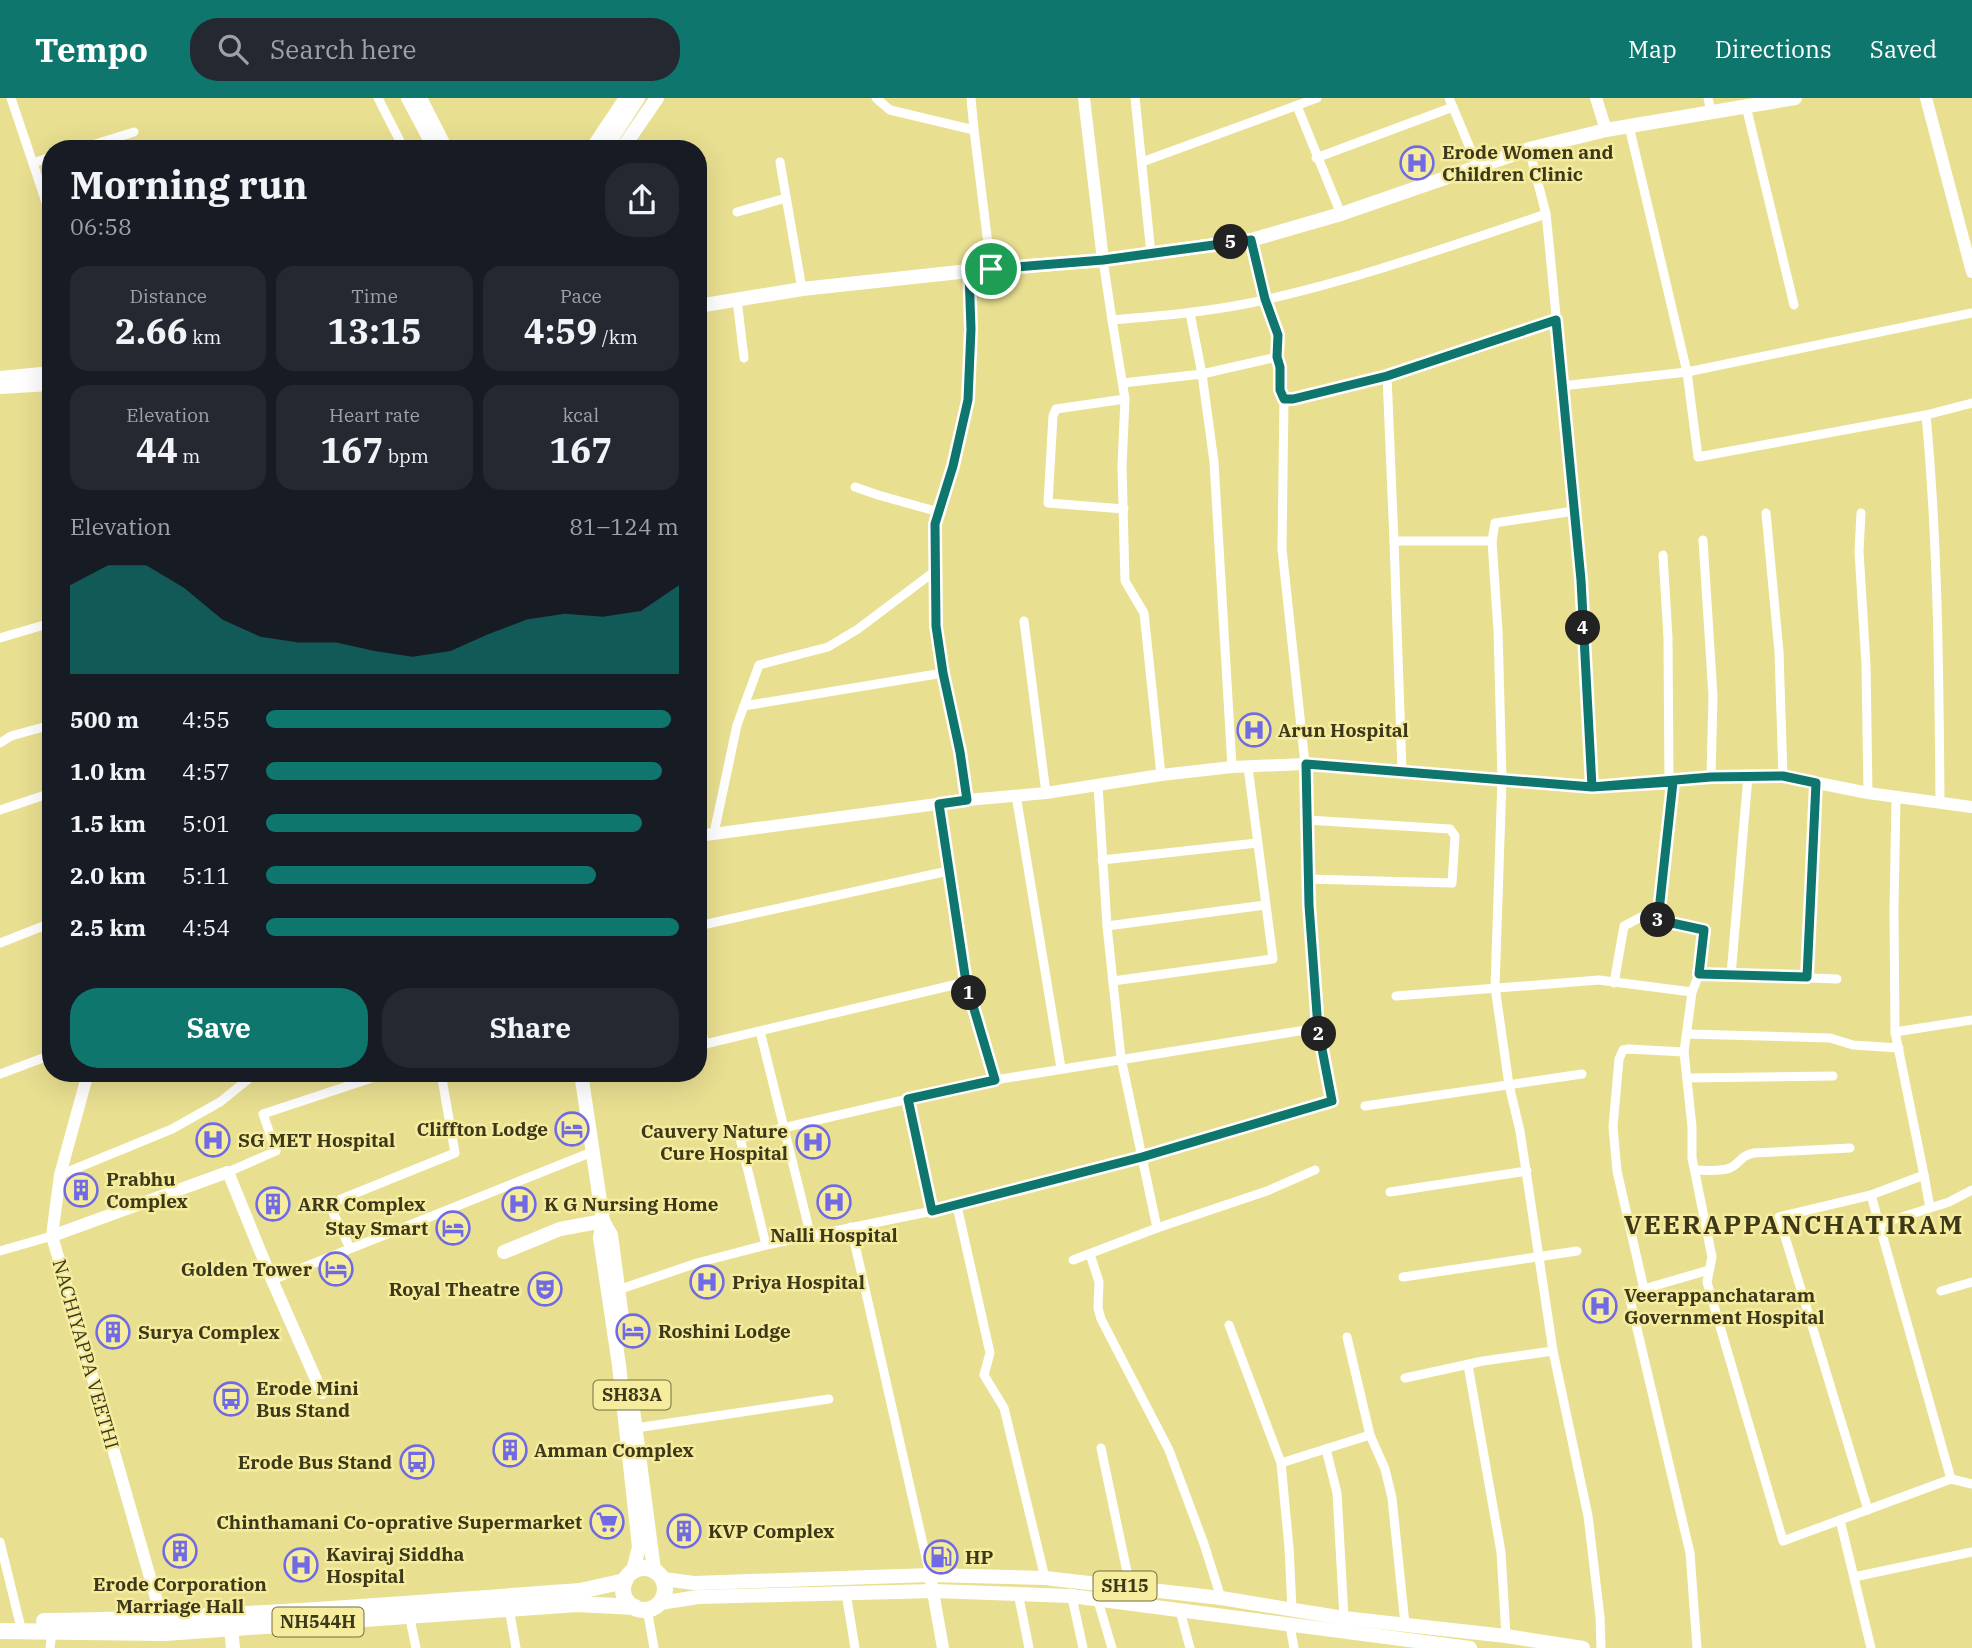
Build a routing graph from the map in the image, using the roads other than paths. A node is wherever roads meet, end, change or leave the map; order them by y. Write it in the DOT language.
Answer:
graph roads {
  1 [pos="11,98"];
  2 [pos="379,98"];
  3 [pos="408,98"];
  4 [pos="421,98"];
  5 [pos="626,98"];
  6 [pos="638,98"];
  7 [pos="647,98"];
  8 [pos="657,98"];
  9 [pos="876,98"];
  10 [pos="971,98"];
  11 [pos="1084,98"];
  12 [pos="1135,98"];
  13 [pos="1317,98"];
  14 [pos="1596,98"];
  15 [pos="1795,98"];
  16 [pos="1926,98"];
  17 [pos="1451,102"];
  18 [pos="1709,105"];
  19 [pos="1297,106"];
  20 [pos="1746,106"];
  21 [pos="1629,126"];
  22 [pos="974,130"];
  23 [pos="1606,130"];
  24 [pos="134,132"];
  25 [pos="108,140"];
  26 [pos="400,140"];
  27 [pos="431,140"];
  28 [pos="442,140"];
  29 [pos="598,140"];
  30 [pos="611,140"];
  31 [pos="621,140"];
  32 [pos="628,140"];
  33 [pos="1528,149"];
  34 [pos="1316,158"];
  35 [pos="42,160"];
  36 [pos="780,162"];
  37 [pos="1142,162"];
  38 [pos="33,163"];
  39 [pos="1478,167"];
  40 [pos="42,190"];
  41 [pos="786,198"];
  42 [pos="737,212"];
  43 [pos="1341,214"];
  44 [pos="1546,215"];
  45 [pos="1251,240"];
  46 [pos="1151,254"];
  47 [pos="1103,260"];
  48 [pos="991,269"];
  49 [pos="969,271"];
  50 [pos="1972,272"];
  51 [pos="802,289"];
  52 [pos="1265,299"];
  53 [pos="737,300"];
  54 [pos="707,305"];
  55 [pos="1794,305"];
  56 [pos="1190,313"];
  57 [pos="1972,313"];
  58 [pos="1112,320"];
  59 [pos="1556,320"];
  60 [pos="1277,357"];
  61 [pos="744,358"];
  62 [pos="42,369"];
  63 [pos="0,372"];
  64 [pos="1687,372"];
  65 [pos="1202,374"];
  66 [pos="42,375"];
  67 [pos="1387,376"];
  68 [pos="42,382"];
  69 [pos="0,383"];
  70 [pos="1123,383"];
  71 [pos="1562,386"];
  72 [pos="1125,399"];
  73 [pos="1284,399"];
  74 [pos="1972,403"];
  75 [pos="1926,415"];
  76 [pos="855,487"];
  77 [pos="1124,509"];
  78 [pos="1574,511"];
  79 [pos="939,512"];
  80 [pos="1766,513"];
  81 [pos="1861,513"];
  82 [pos="1703,540"];
  83 [pos="1394,541"];
  84 [pos="1492,541"];
  85 [pos="1663,555"];
  86 [pos="934,571"];
  87 [pos="1024,621"];
  88 [pos="42,626"];
  89 [pos="0,638"];
  90 [pos="943,673"];
  91 [pos="744,706"];
  92 [pos="42,727"];
  93 [pos="0,743"];
  94 [pos="1306,764"];
  95 [pos="1248,766"];
  96 [pos="1231,767"];
  97 [pos="1402,771"];
  98 [pos="1161,775"];
  99 [pos="1748,776"];
  100 [pos="1783,776"];
  101 [pos="1711,777"];
  102 [pos="1502,779"];
  103 [pos="1671,782"];
  104 [pos="1816,783"];
  105 [pos="1098,785"];
  106 [pos="1592,787"];
  107 [pos="1046,793"];
  108 [pos="1868,793"];
  109 [pos="1016,795"];
  110 [pos="42,796"];
  111 [pos="1896,798"];
  112 [pos="967,800"];
  113 [pos="1940,802"];
  114 [pos="939,804"];
  115 [pos="1972,807"];
  116 [pos="0,810"];
  117 [pos="1307,820"];
  118 [pos="714,834"];
  119 [pos="707,835"];
  120 [pos="1257,843"];
  121 [pos="1102,860"];
  122 [pos="948,871"];
  123 [pos="1308,879"];
  124 [pos="1265,905"];
  125 [pos="1660,907"];
  126 [pos="707,924"];
  127 [pos="1107,926"];
  128 [pos="42,927"];
  129 [pos="0,943"];
  130 [pos="1699,974"];
  131 [pos="1731,975"];
  132 [pos="1807,977"];
  133 [pos="1838,979"];
  134 [pos="1114,981"];
  135 [pos="966,982"];
  136 [pos="1614,983"];
  137 [pos="1494,987"];
  138 [pos="1692,992"];
  139 [pos="1396,996"];
  140 [pos="1972,1020"];
  141 [pos="1318,1028"];
  142 [pos="760,1031"];
  143 [pos="1895,1032"];
  144 [pos="1687,1034"];
  145 [pos="707,1044"];
  146 [pos="1899,1048"];
  147 [pos="1684,1052"];
  148 [pos="42,1058"];
  149 [pos="1121,1058"];
  150 [pos="1061,1068"];
  151 [pos="0,1074"];
  152 [pos="1582,1074"];
  153 [pos="1833,1076"];
  154 [pos="1687,1077"];
  155 [pos="995,1080"];
  156 [pos="86,1082"];
  157 [pos="245,1082"];
  158 [pos="360,1082"];
  159 [pos="443,1082"];
  160 [pos="582,1082"];
  161 [pos="1509,1085"];
  162 [pos="908,1099"];
  163 [pos="1365,1106"];
  164 [pos="783,1128"];
  165 [pos="1850,1148"];
  166 [pos="592,1152"];
  167 [pos="1142,1157"];
  168 [pos="1315,1170"];
  169 [pos="1695,1170"];
  170 [pos="1527,1171"];
  171 [pos="229,1172"];
  172 [pos="61,1175"];
  173 [pos="1924,1175"];
  174 [pos="1972,1190"];
  175 [pos="1390,1192"];
  176 [pos="1871,1195"];
  177 [pos="957,1206"];
  178 [pos="1930,1208"];
  179 [pos="932,1211"];
  180 [pos="603,1221"];
  181 [pos="1880,1224"];
  182 [pos="851,1227"];
  183 [pos="1157,1228"];
  184 [pos="52,1236"];
  185 [pos="811,1237"];
  186 [pos="766,1245"];
  187 [pos="350,1248"];
  188 [pos="0,1251"];
  189 [pos="1577,1251"];
  190 [pos="504,1252"];
  191 [pos="1090,1254"];
  192 [pos="1540,1257"];
  193 [pos="1073,1260"];
  194 [pos="1709,1270"];
  195 [pos="1403,1277"];
  196 [pos="272,1280"];
  197 [pos="1972,1282"];
  198 [pos="1644,1289"];
  199 [pos="613,1292"];
  200 [pos="1941,1292"];
  201 [pos="1229,1325"];
  202 [pos="1347,1337"];
  203 [pos="1553,1351"];
  204 [pos="1468,1365"];
  205 [pos="1405,1378"];
  206 [pos="322,1393"];
  207 [pos="830,1399"];
  208 [pos="636,1428"];
  209 [pos="1370,1435"];
  210 [pos="1101,1448"];
  211 [pos="1326,1449"];
  212 [pos="1281,1463"];
  213 [pos="1951,1479"];
  214 [pos="1972,1484"];
  215 [pos="1868,1510"];
  216 [pos="1840,1520"];
  217 [pos="0,1542"];
  218 [pos="1972,1552"];
  219 [pos="659,1575"];
  220 [pos="930,1575"];
  221 [pos="629,1576"];
  222 [pos="1854,1577"];
  223 [pos="1045,1578"];
  224 [pos="1070,1581"];
  225 [pos="1130,1586"];
  226 [pos="934,1591"];
  227 [pos="846,1593"];
  228 [pos="1018,1593"];
  229 [pos="1071,1596"];
  230 [pos="1221,1598"];
  231 [pos="1098,1601"];
  232 [pos="647,1606"];
  233 [pos="509,1608"];
  234 [pos="1292,1609"];
  235 [pos="1180,1611"];
  236 [pos="410,1614"];
  237 [pos="1344,1618"];
  238 [pos="0,1621"];
  239 [pos="231,1622"];
  240 [pos="1405,1624"];
  241 [pos="1290,1626"];
  242 [pos="21,1627"];
  243 [pos="164,1627"];
  244 [pos="0,1631"];
  245 [pos="1506,1636"];
  246 [pos="51,1640"];
  247 [pos="1423,1645"];
  248 [pos="233,1648"];
  249 [pos="416,1648"];
  250 [pos="516,1648"];
  251 [pos="654,1648"];
  252 [pos="855,1648"];
  253 [pos="943,1648"];
  254 [pos="1029,1648"];
  255 [pos="1083,1648"];
  256 [pos="1112,1648"];
  257 [pos="1190,1648"];
  258 [pos="1294,1648"];
  259 [pos="1470,1648"];
  260 [pos="1583,1648"];
  261 [pos="1601,1648"];
  262 [pos="1697,1648"];
  263 [pos="1871,1648"];
  1 -- 38 [label="street"];
  2 -- 26 [label="street"];
  3 -- 27 [label="main road"];
  4 -- 28 [label="main road"];
  5 -- 29 [label="main road"];
  6 -- 30 [label="main road"];
  7 -- 31 [label="main road"];
  8 -- 32 [label="main road"];
  9 -- 22 [label="street"];
  10 -- 22 [label="street"];
  11 -- 47 [label="street"];
  12 -- 37 [label="street"];
  13 -- 19 [label="street"];
  14 -- 23 [label="street"];
  15 -- 20 [label="main road"];
  16 -- 50 [label="street"];
  17 -- 34 [label="street"];
  17 -- 39 [label="street"];
  18 -- 20 [label="main road"];
  18 -- 21 [label="main road"];
  19 -- 34 [label="street"];
  19 -- 37 [label="street"];
  20 -- 55 [label="street"];
  21 -- 23 [label="main road"];
  21 -- 64 [label="street"];
  22 -- 48 [label="street"];
  23 -- 33 [label="main road"];
  24 -- 25 [label="street"];
  33 -- 39 [label="main road"];
  33 -- 44 [label="street"];
  34 -- 43 [label="street"];
  35 -- 38 [label="street"];
  36 -- 41 [label="street"];
  37 -- 46 [label="street"];
  38 -- 40 [label="street"];
  39 -- 43 [label="main road"];
  41 -- 42 [label="street"];
  41 -- 51 [label="street"];
  43 -- 45 [label="main road"];
  44 -- 52 [label="street"];
  44 -- 59 [label="street"];
  45 -- 46 [label="main road"];
  45 -- 52 [label="street"];
  46 -- 47 [label="main road"];
  47 -- 48 [label="main road"];
  47 -- 58 [label="street"];
  48 -- 49 [label="main road"];
  49 -- 51 [label="main road"];
  49 -- 79 [label="street"];
  51 -- 53 [label="main road"];
  52 -- 56 [label="street"];
  52 -- 60 [label="street"];
  53 -- 54 [label="main road"];
  53 -- 61 [label="street"];
  56 -- 58 [label="street"];
  56 -- 65 [label="street"];
  57 -- 64 [label="street"];
  58 -- 70 [label="street"];
  59 -- 67 [label="street"];
  59 -- 71 [label="street"];
  60 -- 65 [label="street"];
  60 -- 73 [label="street"];
  62 -- 63 [label="main road"];
  64 -- 71 [label="street"];
  64 -- 75 [label="street"];
  65 -- 70 [label="street"];
  65 -- 96 [label="street"];
  66 -- 69 [label="main road"];
  67 -- 73 [label="street"];
  67 -- 83 [label="street"];
  68 -- 69 [label="main road"];
  70 -- 72 [label="street"];
  71 -- 78 [label="street"];
  72 -- 77 [label="street"];
  72 -- 77 [label="street"];
  73 -- 94 [label="street"];
  74 -- 75 [label="street"];
  75 -- 113 [label="street"];
  76 -- 79 [label="street"];
  77 -- 98 [label="street"];
  78 -- 84 [label="street"];
  78 -- 106 [label="street"];
  79 -- 86 [label="street"];
  80 -- 100 [label="street"];
  81 -- 108 [label="street"];
  82 -- 101 [label="street"];
  83 -- 84 [label="street"];
  83 -- 97 [label="street"];
  84 -- 102 [label="street"];
  85 -- 103 [label="street"];
  86 -- 90 [label="street"];
  86 -- 91 [label="street"];
  87 -- 107 [label="street"];
  88 -- 89 [label="street"];
  90 -- 91 [label="street"];
  90 -- 112 [label="street"];
  91 -- 118 [label="street"];
  92 -- 93 [label="street"];
  94 -- 95 [label="street"];
  94 -- 97 [label="street"];
  94 -- 117 [label="street"];
  95 -- 96 [label="street"];
  95 -- 120 [label="street"];
  96 -- 98 [label="street"];
  97 -- 102 [label="street"];
  98 -- 105 [label="street"];
  99 -- 100 [label="street"];
  99 -- 101 [label="street"];
  99 -- 131 [label="street"];
  100 -- 104 [label="street"];
  101 -- 103 [label="street"];
  102 -- 106 [label="street"];
  102 -- 137 [label="street"];
  103 -- 106 [label="street"];
  103 -- 125 [label="street"];
  104 -- 108 [label="street"];
  104 -- 132 [label="street"];
  105 -- 107 [label="street"];
  105 -- 121 [label="street"];
  107 -- 109 [label="street"];
  108 -- 111 [label="street"];
  109 -- 112 [label="street"];
  109 -- 150 [label="street"];
  110 -- 116 [label="street"];
  111 -- 113 [label="street"];
  111 -- 143 [label="street"];
  112 -- 114 [label="street"];
  113 -- 115 [label="street"];
  114 -- 118 [label="street"];
  114 -- 122 [label="street"];
  117 -- 123 [label="street"];
  117 -- 123 [label="street"];
  118 -- 119 [label="street"];
  120 -- 121 [label="street"];
  120 -- 124 [label="street"];
  121 -- 127 [label="street"];
  122 -- 126 [label="street"];
  122 -- 135 [label="street"];
  123 -- 141 [label="street"];
  124 -- 127 [label="street"];
  124 -- 134 [label="street"];
  125 -- 130 [label="street"];
  125 -- 136 [label="street"];
  127 -- 134 [label="street"];
  128 -- 129 [label="street"];
  130 -- 131 [label="street"];
  130 -- 138 [label="street"];
  131 -- 132 [label="street"];
  132 -- 133 [label="street"];
  134 -- 149 [label="street"];
  135 -- 142 [label="street"];
  135 -- 155 [label="street"];
  136 -- 137 [label="street"];
  136 -- 138 [label="street"];
  137 -- 139 [label="street"];
  137 -- 161 [label="street"];
  138 -- 144 [label="street"];
  140 -- 143 [label="street"];
  141 -- 149 [label="street"];
  141 -- 167 [label="street"];
  142 -- 145 [label="street"];
  142 -- 164 [label="street"];
  143 -- 146 [label="street"];
  144 -- 146 [label="street"];
  144 -- 147 [label="street"];
  146 -- 173 [label="street"];
  147 -- 154 [label="street"];
  147 -- 198 [label="street"];
  148 -- 151 [label="street"];
  149 -- 150 [label="street"];
  149 -- 167 [label="street"];
  150 -- 155 [label="street"];
  152 -- 161 [label="street"];
  153 -- 154 [label="street"];
  154 -- 169 [label="street"];
  155 -- 162 [label="street"];
  156 -- 172 [label="street, NACHIYAPPA VEETHI"];
  157 -- 172 [label="street"];
  158 -- 171 [label="street"];
  159 -- 187 [label="street"];
  160 -- 166 [label="main road, SH83A"];
  161 -- 163 [label="street"];
  161 -- 170 [label="street"];
  162 -- 164 [label="street"];
  162 -- 179 [label="street"];
  164 -- 185 [label="street"];
  164 -- 186 [label="street"];
  165 -- 169 [label="street"];
  166 -- 180 [label="main road, SH83A"];
  166 -- 187 [label="street"];
  167 -- 177 [label="street"];
  167 -- 183 [label="street"];
  168 -- 183 [label="street"];
  169 -- 194 [label="street"];
  170 -- 175 [label="street"];
  170 -- 192 [label="street"];
  171 -- 184 [label="street"];
  171 -- 196 [label="street"];
  172 -- 184 [label="street, NACHIYAPPA VEETHI"];
  173 -- 176 [label="street"];
  173 -- 178 [label="street"];
  174 -- 178 [label="street"];
  176 -- 181 [label="street"];
  176 -- 215 [label="street"];
  177 -- 179 [label="street"];
  177 -- 223 [label="street"];
  178 -- 181 [label="street"];
  179 -- 182 [label="street"];
  180 -- 190 [label="main road"];
  180 -- 199 [label="main road, SH83A"];
  181 -- 213 [label="street"];
  182 -- 185 [label="street"];
  182 -- 220 [label="street"];
  183 -- 191 [label="street"];
  184 -- 188 [label="street"];
  184 -- 243 [label="street, NACHIYAPPA VEETHI"];
  185 -- 186 [label="street"];
  186 -- 199 [label="street"];
  187 -- 196 [label="street"];
  189 -- 192 [label="street"];
  191 -- 193 [label="street"];
  191 -- 230 [label="street"];
  192 -- 195 [label="street"];
  192 -- 203 [label="street"];
  194 -- 198 [label="street"];
  194 -- 216 [label="street"];
  196 -- 206 [label="street"];
  197 -- 200 [label="street"];
  198 -- 262 [label="street"];
  199 -- 208 [label="main road, SH83A"];
  199 -- 221 [label="main road, SH83A"];
  201 -- 212 [label="street"];
  202 -- 209 [label="street"];
  203 -- 204 [label="street"];
  203 -- 261 [label="street"];
  204 -- 205 [label="street"];
  204 -- 245 [label="street"];
  207 -- 208 [label="street"];
  208 -- 219 [label="main road, SH83A"];
  209 -- 211 [label="street"];
  209 -- 240 [label="street"];
  210 -- 225 [label="street"];
  211 -- 212 [label="street"];
  211 -- 237 [label="street"];
  212 -- 234 [label="street"];
  213 -- 214 [label="street"];
  213 -- 215 [label="street"];
  215 -- 216 [label="street"];
  216 -- 222 [label="street"];
  217 -- 242 [label="street"];
  218 -- 222 [label="street"];
  219 -- 220 [label="main road, SH15"];
  219 -- 221 [label="highway, NH544H"];
  219 -- 232 [label="highway"];
  220 -- 223 [label="main road, SH15"];
  220 -- 226 [label="street"];
  221 -- 232 [label="highway"];
  221 -- 239 [label="highway, NH544H"];
  222 -- 263 [label="street"];
  223 -- 224 [label="main road, SH15"];
  224 -- 225 [label="main road, SH15"];
  224 -- 229 [label="street"];
  225 -- 230 [label="main road, SH15"];
  226 -- 227 [label="main road, SH15"];
  226 -- 228 [label="main road, SH15"];
  226 -- 253 [label="street"];
  227 -- 232 [label="main road, SH15"];
  227 -- 252 [label="street"];
  228 -- 229 [label="main road, SH15"];
  228 -- 254 [label="street"];
  229 -- 231 [label="main road, SH15"];
  229 -- 255 [label="street"];
  230 -- 234 [label="main road, SH15"];
  231 -- 235 [label="main road, SH15"];
  231 -- 256 [label="street"];
  232 -- 233 [label="highway, NH544H"];
  232 -- 251 [label="street"];
  233 -- 236 [label="highway, NH544H"];
  233 -- 250 [label="street"];
  234 -- 237 [label="main road, SH15"];
  235 -- 241 [label="main road, SH15"];
  235 -- 257 [label="street"];
  236 -- 239 [label="highway, NH544H"];
  236 -- 249 [label="street"];
  237 -- 240 [label="main road, SH15"];
  238 -- 242 [label="highway, NH544H"];
  239 -- 243 [label="highway, NH544H"];
  239 -- 248 [label="main road"];
  240 -- 245 [label="main road, SH15"];
  241 -- 247 [label="main road, SH15"];
  241 -- 258 [label="street"];
  242 -- 243 [label="highway, NH544H"];
  242 -- 244 [label="highway, NH544H"];
  242 -- 246 [label="highway, NH544H"];
  243 -- 246 [label="highway, NH544H"];
  245 -- 260 [label="main road, SH15"];
  247 -- 259 [label="main road, SH15"];
}
